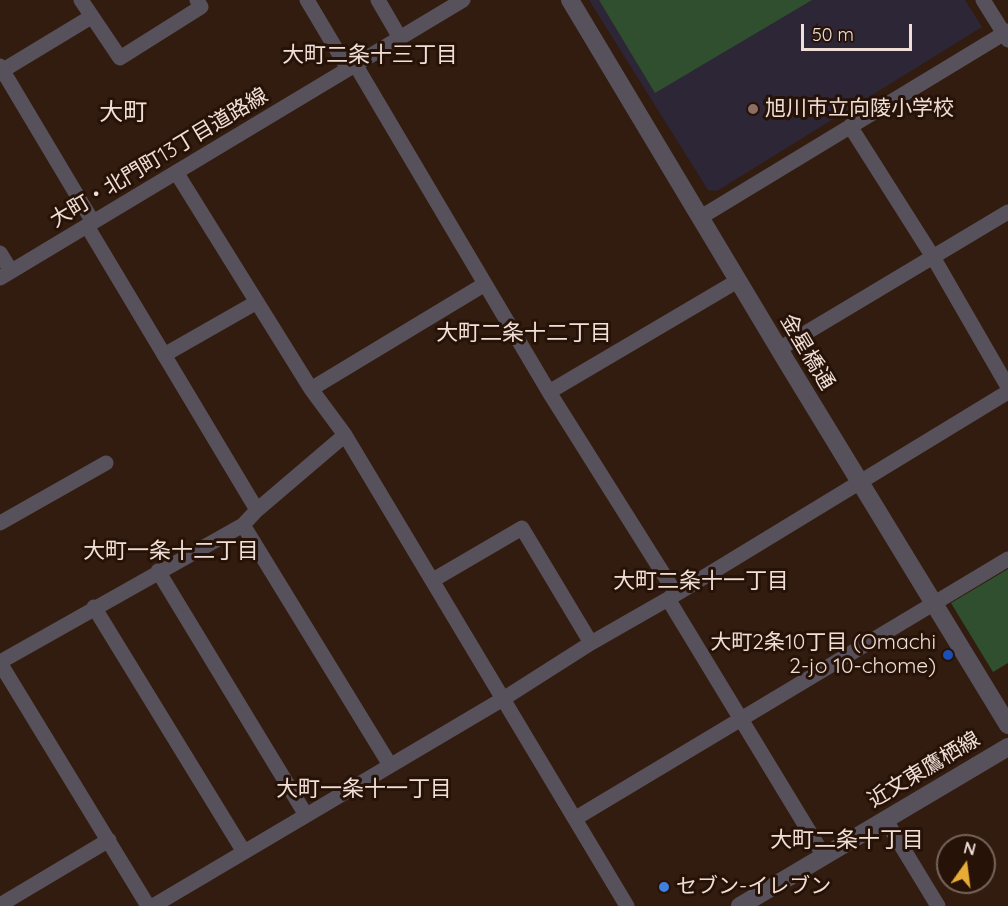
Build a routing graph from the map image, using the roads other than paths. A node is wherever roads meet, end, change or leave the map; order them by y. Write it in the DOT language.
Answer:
graph roads {
  1 [pos="81,0"];
  2 [pos="197,0"];
  3 [pos="307,0"];
  4 [pos="378,0"];
  5 [pos="463,0"];
  6 [pos="570,0"];
  7 [pos="983,0"];
  8 [pos="91,17"];
  9 [pos="1007,35"];
  10 [pos="400,38"];
  11 [pos="352,67"];
  12 [pos="1,69"];
  13 [pos="850,126"];
  14 [pos="176,172"];
  15 [pos="1008,212"];
  16 [pos="701,217"];
  17 [pos="90,224"];
  18 [pos="0,253"];
  19 [pos="933,257"];
  20 [pos="5,274"];
  21 [pos="739,280"];
  22 [pos="485,284"];
  23 [pos="257,302"];
  24 [pos="779,349"];
  25 [pos="164,355"];
  26 [pos="1008,387"];
  27 [pos="310,389"];
  28 [pos="549,392"];
  29 [pos="1008,392"];
  30 [pos="345,435"];
  31 [pos="106,464"];
  32 [pos="859,481"];
  33 [pos="257,510"];
  34 [pos="0,523"];
  35 [pos="243,525"];
  36 [pos="1008,559"];
  37 [pos="159,571"];
  38 [pos="433,580"];
  39 [pos="672,597"];
  40 [pos="933,603"];
  41 [pos="94,607"];
  42 [pos="591,643"];
  43 [pos="0,662"];
  44 [pos="503,699"];
  45 [pos="740,720"];
  46 [pos="1008,725"];
  47 [pos="1008,747"];
  48 [pos="390,765"];
  49 [pos="306,815"];
  50 [pos="576,818"];
  51 [pos="885,819"];
  52 [pos="109,840"];
  53 [pos="244,852"];
  54 [pos="824,856"];
  55 [pos="0,905"];
  56 [pos="148,906"];
  57 [pos="153,906"];
  58 [pos="627,906"];
  59 [pos="740,906"];
  60 [pos="938,906"];
  1 -- 8 [label="street"];
  2 -- 8 [label="street"];
  3 -- 11 [label="street"];
  4 -- 10 [label="street"];
  5 -- 10 [label="street, 大町・北門町13丁目道路線"];
  6 -- 16 [label="street, 金星橋通"];
  7 -- 9 [label="street"];
  8 -- 12 [label="street"];
  9 -- 13 [label="street"];
  10 -- 11 [label="street, 大町・北門町13丁目道路線"];
  11 -- 14 [label="street, 大町・北門町13丁目道路線"];
  11 -- 22 [label="street"];
  12 -- 17 [label="street"];
  13 -- 16 [label="street"];
  13 -- 19 [label="street"];
  14 -- 17 [label="street, 大町・北門町13丁目道路線"];
  14 -- 23 [label="street"];
  15 -- 19 [label="street"];
  16 -- 21 [label="street, 金星橋通"];
  17 -- 20 [label="street, 大町・北門町13丁目道路線"];
  17 -- 25 [label="street"];
  18 -- 20 [label="street"];
  19 -- 24 [label="street"];
  19 -- 26 [label="street"];
  21 -- 24 [label="street, 金星橋通"];
  21 -- 28 [label="street"];
  22 -- 27 [label="street"];
  22 -- 28 [label="street"];
  23 -- 25 [label="street"];
  23 -- 27 [label="street"];
  24 -- 32 [label="street, 金星橋通"];
  25 -- 33 [label="street"];
  27 -- 30 [label="street"];
  28 -- 39 [label="street"];
  29 -- 32 [label="street"];
  30 -- 33 [label="street"];
  30 -- 38 [label="street"];
  31 -- 34 [label="street"];
  32 -- 39 [label="street"];
  32 -- 40 [label="street, 金星橋通"];
  33 -- 35 [label="street"];
  35 -- 37 [label="street"];
  35 -- 48 [label="street"];
  36 -- 40 [label="street"];
  37 -- 41 [label="street"];
  37 -- 49 [label="street"];
  38 -- 42 [label="street"];
  38 -- 44 [label="street"];
  39 -- 42 [label="street"];
  39 -- 45 [label="street"];
  40 -- 45 [label="street"];
  40 -- 46 [label="street, 金星橋通"];
  41 -- 43 [label="street"];
  41 -- 53 [label="street"];
  42 -- 44 [label="street"];
  43 -- 52 [label="street"];
  44 -- 48 [label="street"];
  44 -- 50 [label="street"];
  45 -- 50 [label="street"];
  45 -- 54 [label="street"];
  47 -- 51 [label="street, 近文東鷹栖線"];
  48 -- 49 [label="street"];
  49 -- 53 [label="street"];
  50 -- 58 [label="street"];
  51 -- 54 [label="street, 近文東鷹栖線"];
  51 -- 60 [label="street"];
  52 -- 55 [label="street"];
  52 -- 56 [label="street"];
  53 -- 57 [label="street"];
  54 -- 59 [label="street, 近文東鷹栖線"];
}
